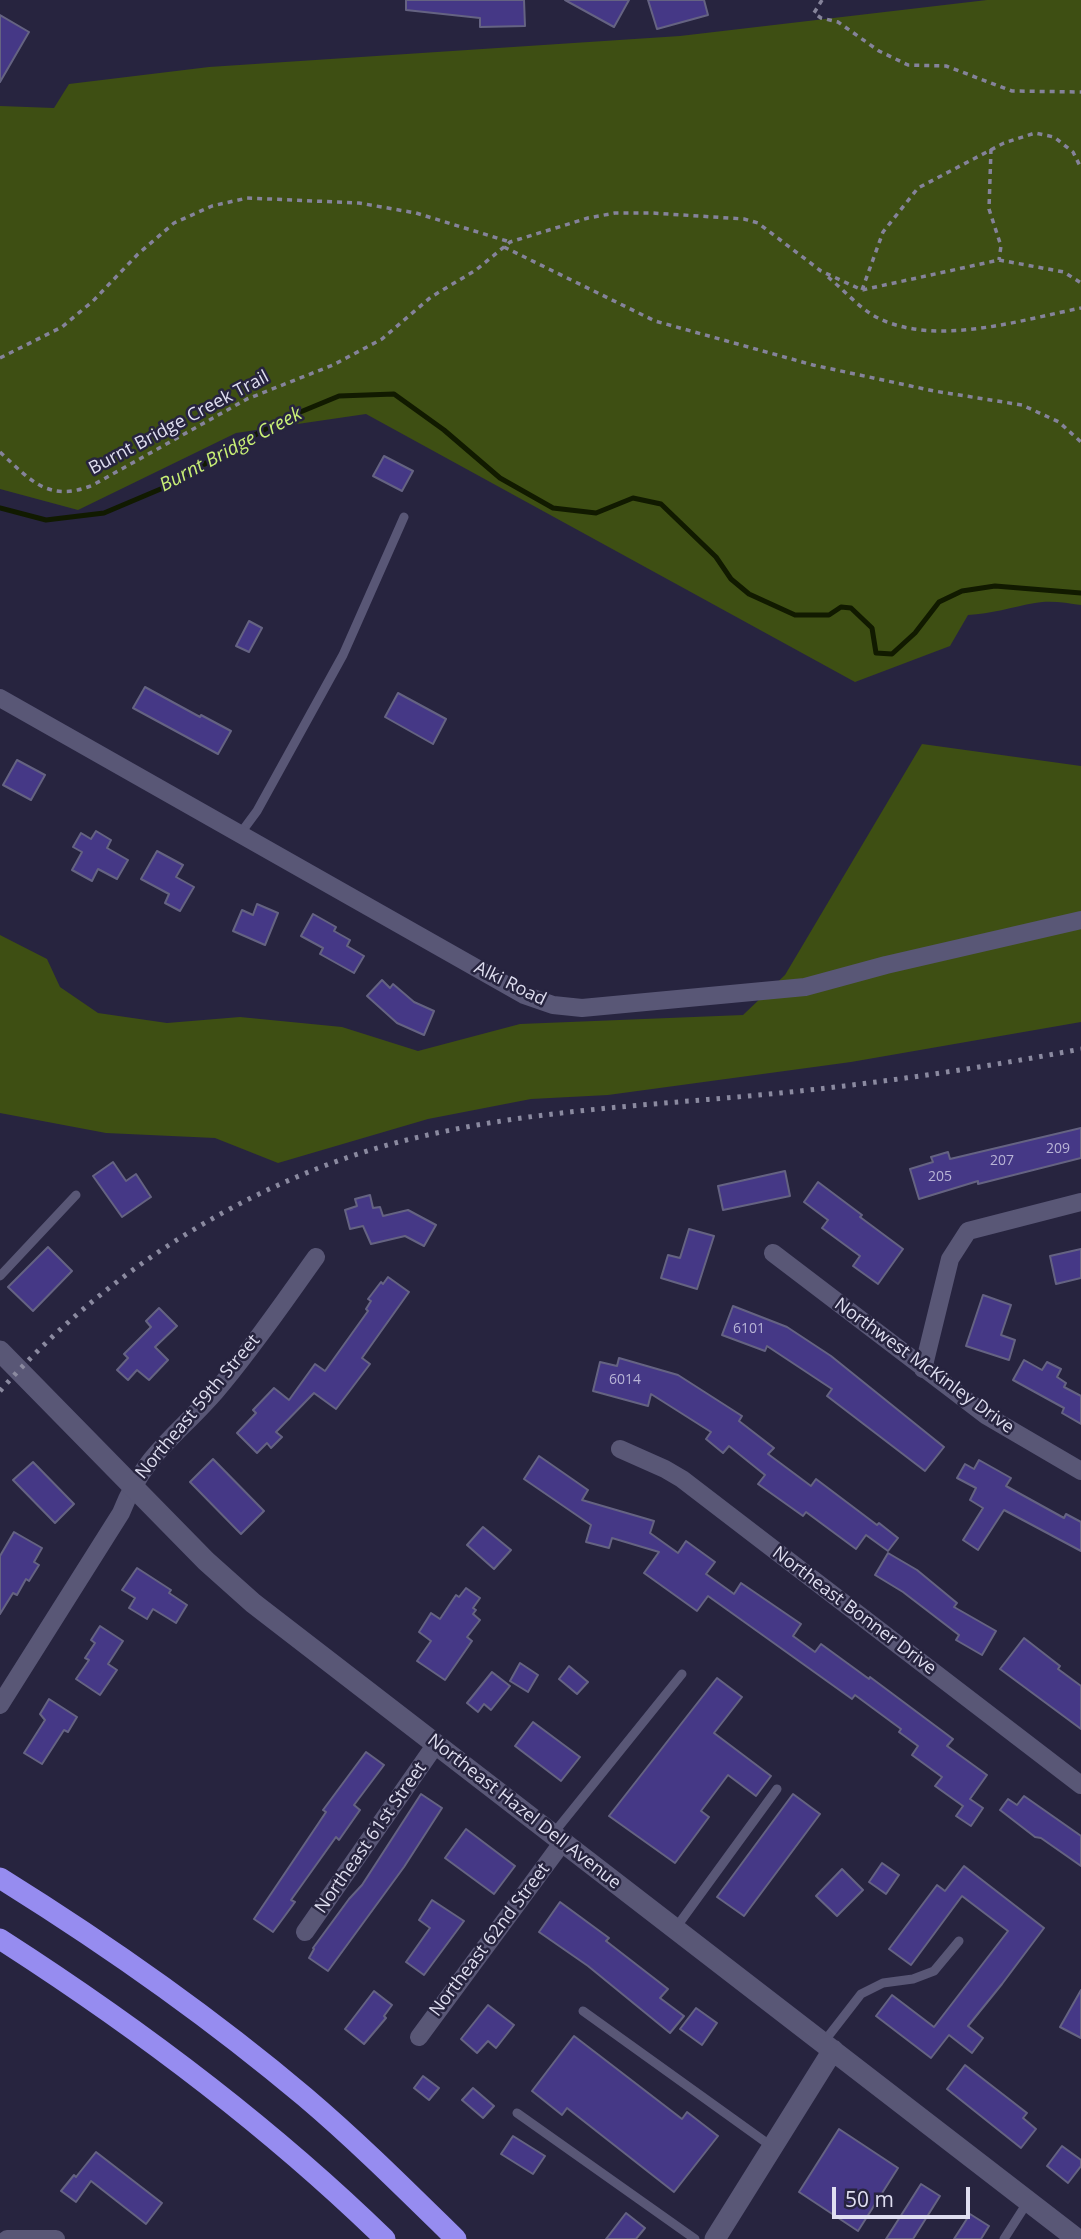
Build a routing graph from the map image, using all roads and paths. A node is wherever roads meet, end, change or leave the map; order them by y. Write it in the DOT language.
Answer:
graph roads {
  1 [pos="822,0"];
  2 [pos="1081,92"];
  3 [pos="991,149"];
  4 [pos="1081,168"];
  5 [pos="510,242"];
  6 [pos="504,247"];
  7 [pos="999,260"];
  8 [pos="821,271"];
  9 [pos="1081,283"];
  10 [pos="862,290"];
  11 [pos="1081,308"];
  12 [pos="0,358"];
  13 [pos="1081,442"];
  14 [pos="0,452"];
  15 [pos="404,517"];
  16 [pos="0,698"];
  17 [pos="240,834"];
  18 [pos="1081,920"];
  19 [pos="76,1195"];
  20 [pos="1081,1202"];
  21 [pos="773,1253"];
  22 [pos="316,1257"];
  23 [pos="0,1276"];
  24 [pos="0,1351"];
  25 [pos="923,1369"];
  26 [pos="620,1449"];
  27 [pos="1081,1471"];
  28 [pos="132,1486"];
  29 [pos="682,1675"];
  30 [pos="0,1705"];
  31 [pos="436,1744"];
  32 [pos="1081,1785"];
  33 [pos="777,1789"];
  34 [pos="557,1839"];
  35 [pos="0,1878"];
  36 [pos="674,1929"];
  37 [pos="305,1932"];
  38 [pos="0,1939"];
  39 [pos="959,1941"];
  40 [pos="583,2011"];
  41 [pos="419,2037"];
  42 [pos="828,2046"];
  43 [pos="517,2113"];
  44 [pos="773,2147"];
  45 [pos="1028,2201"];
  46 [pos="1006,2238"];
  47 [pos="7,2239"];
  48 [pos="56,2239"];
  49 [pos="385,2239"];
  50 [pos="456,2239"];
  51 [pos="695,2239"];
  52 [pos="715,2239"];
  53 [pos="1077,2239"];
  1 -- 2 [label="path"];
  3 -- 4 [label="path"];
  3 -- 7 [label="path"];
  3 -- 10 [label="path"];
  5 -- 6 [label="path, Burnt Bridge Creek Trail"];
  5 -- 8 [label="path, Burnt Bridge Creek Trail"];
  5 -- 12 [label="path"];
  6 -- 13 [label="path"];
  6 -- 14 [label="path, Burnt Bridge Creek Trail"];
  7 -- 9 [label="path"];
  7 -- 10 [label="path"];
  8 -- 10 [label="path, Burnt Bridge Creek Trail"];
  8 -- 11 [label="path, Burnt Bridge Creek Trail"];
  15 -- 17 [label="lane"];
  16 -- 17 [label="street, Alki Road"];
  17 -- 18 [label="street, Alki Road"];
  19 -- 23 [label="lane"];
  20 -- 25 [label="street"];
  21 -- 25 [label="street, Northwest McKinley Drive"];
  22 -- 28 [label="street, Northeast 59th Street"];
  24 -- 28 [label="street, Northeast Hazel Dell Avenue"];
  25 -- 27 [label="street, Northwest McKinley Drive"];
  26 -- 32 [label="street, Northeast Bonner Drive"];
  28 -- 30 [label="street, Northeast 59th Street"];
  28 -- 31 [label="street, Northeast Hazel Dell Avenue"];
  29 -- 34 [label="lane"];
  31 -- 34 [label="street, Northeast Hazel Dell Avenue"];
  31 -- 37 [label="street, Northeast 61st Street"];
  33 -- 36 [label="lane"];
  34 -- 36 [label="street, Northeast Hazel Dell Avenue"];
  34 -- 41 [label="street, Northeast 62nd Street"];
  35 -- 50 [label="highway"];
  36 -- 42 [label="street, Northeast Hazel Dell Avenue"];
  38 -- 49 [label="highway"];
  39 -- 42 [label="lane"];
  40 -- 44 [label="lane"];
  42 -- 44 [label="street"];
  42 -- 45 [label="street, Northeast Hazel Dell Avenue"];
  43 -- 51 [label="lane"];
  44 -- 52 [label="street"];
  45 -- 46 [label="lane"];
  45 -- 53 [label="street, Northeast Hazel Dell Avenue"];
  47 -- 48 [label="street"];
}
